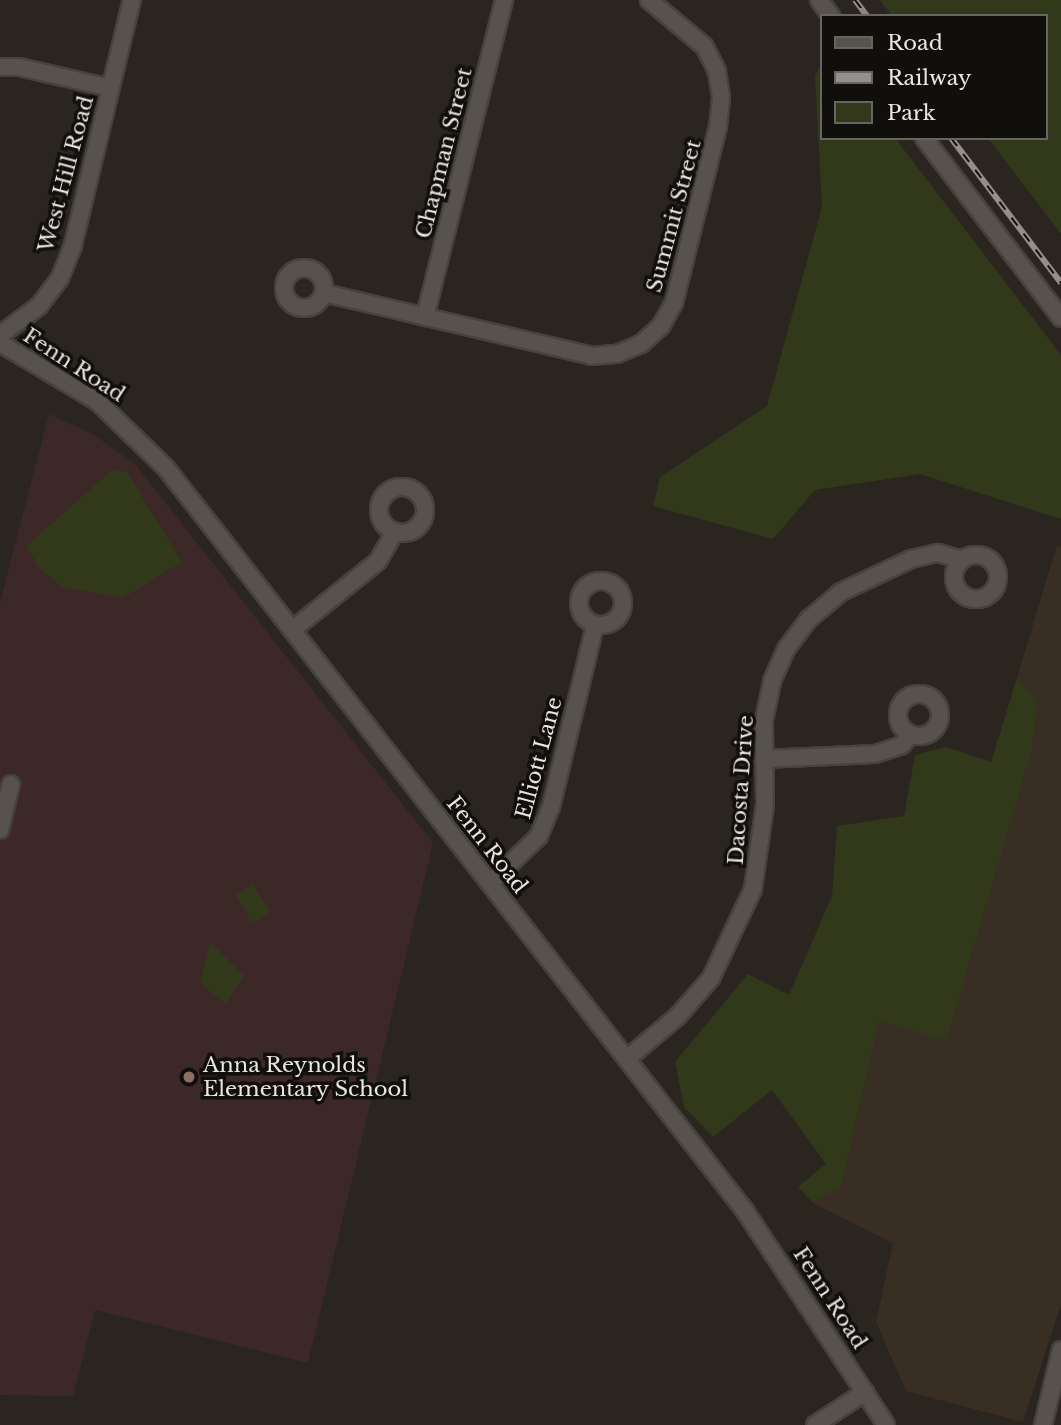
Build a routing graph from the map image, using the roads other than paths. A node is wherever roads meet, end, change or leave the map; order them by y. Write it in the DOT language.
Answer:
graph roads {
  1 [pos="132,0"];
  2 [pos="504,0"];
  3 [pos="649,0"];
  4 [pos="0,67"];
  5 [pos="111,88"];
  6 [pos="926,140"];
  7 [pos="324,293"];
  8 [pos="425,317"];
  9 [pos="1061,318"];
  10 [pos="0,335"];
  11 [pos="0,343"];
  12 [pos="395,532"];
  13 [pos="962,560"];
  14 [pos="596,625"];
  15 [pos="292,630"];
  16 [pos="910,735"];
  17 [pos="764,759"];
  18 [pos="11,784"];
  19 [pos="0,830"];
  20 [pos="490,883"];
  21 [pos="628,1058"];
  22 [pos="1061,1350"];
  23 [pos="864,1392"];
  24 [pos="815,1425"];
  25 [pos="886,1425"];
  26 [pos="1043,1425"];
  1 -- 5 [label="street, West Hill Road"];
  2 -- 8 [label="street, Chapman Street"];
  3 -- 8 [label="street, Summit Street"];
  4 -- 5 [label="street"];
  5 -- 10 [label="street, West Hill Road"];
  6 -- 9 [label="street"];
  7 -- 8 [label="street, Summit Street"];
  11 -- 15 [label="street, Fenn Road"];
  12 -- 15 [label="street"];
  13 -- 17 [label="street, Dacosta Drive"];
  14 -- 20 [label="street, Elliott Lane"];
  15 -- 20 [label="street, Fenn Road"];
  16 -- 17 [label="street"];
  17 -- 21 [label="street, Dacosta Drive"];
  18 -- 19 [label="street"];
  20 -- 21 [label="street, Fenn Road"];
  21 -- 23 [label="street, Fenn Road"];
  22 -- 26 [label="street"];
  23 -- 24 [label="street"];
  23 -- 25 [label="street, Fenn Road"];
}
